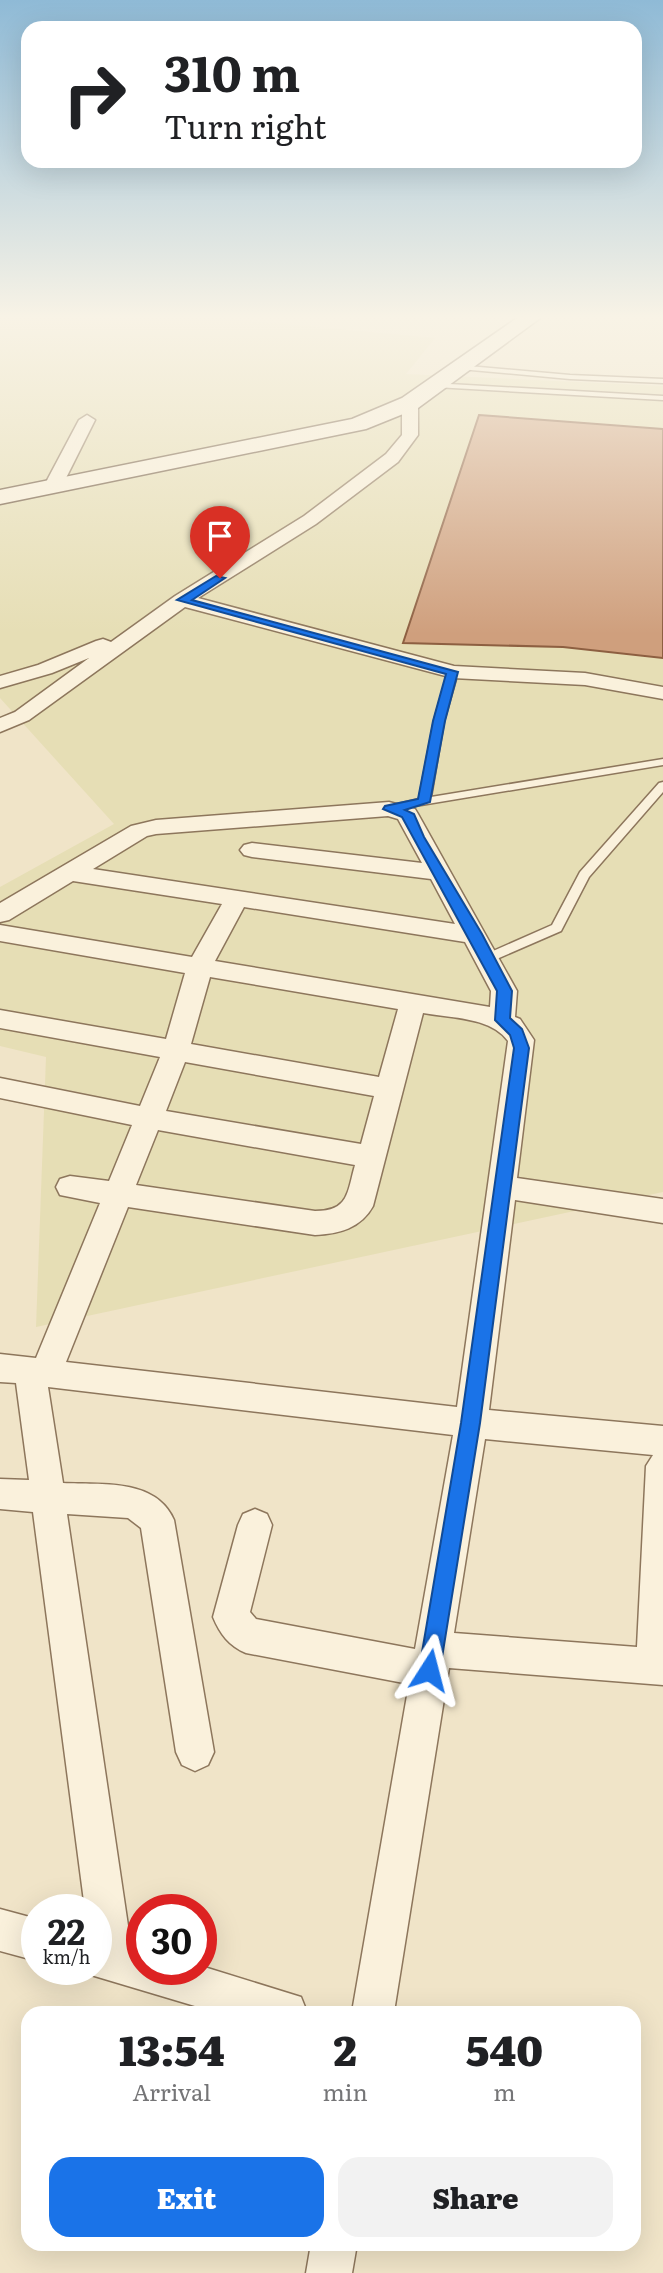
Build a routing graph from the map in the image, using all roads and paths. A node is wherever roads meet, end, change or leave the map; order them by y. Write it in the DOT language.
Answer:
graph roads {
  1 [pos="86,422"];
  2 [pos="360,422"];
  3 [pos="410,422"];
  4 [pos="53,486"];
  5 [pos="0,497"];
  6 [pos="183,600"];
  7 [pos="149,626"];
  8 [pos="453,672"];
  9 [pos="0,682"];
  10 [pos="663,693"];
  11 [pos="0,726"];
  12 [pos="663,762"];
  13 [pos="663,785"];
  14 [pos="424,802"];
  15 [pos="389,809"];
  16 [pos="252,850"];
  17 [pos="439,872"];
  18 [pos="72,873"];
  19 [pos="237,898"];
  20 [pos="0,914"];
  21 [pos="0,933"];
  22 [pos="475,934"];
  23 [pos="488,958"];
  24 [pos="200,966"];
  25 [pos="413,1003"];
  26 [pos="0,1019"];
  27 [pos="502,1020"];
  28 [pos="176,1052"];
  29 [pos="0,1088"];
  30 [pos="389,1089"];
  31 [pos="148,1118"];
  32 [pos="372,1157"];
  33 [pos="70,1186"];
  34 [pos="502,1187"];
  35 [pos="116,1194"];
  36 [pos="663,1211"];
  37 [pos="25,1371"];
  38 [pos="471,1423"];
  39 [pos="663,1441"];
  40 [pos="663,1466"];
  41 [pos="0,1494"];
  42 [pos="48,1499"];
  43 [pos="662,1522"];
  44 [pos="255,1525"];
  45 [pos="431,1659"];
  46 [pos="658,1666"];
  47 [pos="195,1752"];
  48 [pos="97,1894"];
  49 [pos="0,1930"];
  50 [pos="21,1936"];
  51 [pos="112,1961"];
  52 [pos="266,2006"];
  53 [pos="374,2006"];
  54 [pos="333,2251"];
  55 [pos="329,2273"];
  1 -- 4 [label="street"];
  2 -- 4 [label="street"];
  3 -- 6 [label="street"];
  4 -- 5 [label="street"];
  6 -- 7 [label="street"];
  6 -- 8 [label="street"];
  7 -- 9 [label="street"];
  7 -- 11 [label="street"];
  8 -- 10 [label="street"];
  8 -- 14 [label="lane"];
  12 -- 14 [label="lane"];
  13 -- 23 [label="lane"];
  14 -- 15 [label="lane"];
  15 -- 17 [label="street"];
  15 -- 18 [label="street"];
  16 -- 17 [label="street"];
  17 -- 22 [label="street"];
  18 -- 19 [label="street"];
  18 -- 20 [label="street"];
  19 -- 22 [label="street"];
  19 -- 24 [label="street"];
  21 -- 24 [label="street"];
  22 -- 23 [label="street"];
  23 -- 27 [label="street"];
  24 -- 25 [label="street"];
  24 -- 28 [label="street"];
  25 -- 27 [label="street"];
  25 -- 30 [label="street"];
  26 -- 28 [label="street"];
  27 -- 34 [label="street"];
  28 -- 30 [label="street"];
  28 -- 31 [label="street"];
  29 -- 31 [label="street"];
  30 -- 32 [label="street"];
  31 -- 32 [label="street"];
  31 -- 35 [label="street"];
  32 -- 35 [label="street"];
  33 -- 35 [label="street"];
  34 -- 36 [label="street"];
  34 -- 38 [label="street"];
  35 -- 37 [label="street"];
  37 -- 38 [label="street"];
  37 -- 42 [label="street"];
  38 -- 39 [label="street"];
  38 -- 45 [label="street"];
  40 -- 43 [label="street"];
  41 -- 42 [label="street"];
  42 -- 47 [label="street"];
  42 -- 48 [label="street"];
  43 -- 46 [label="street"];
  44 -- 45 [label="street"];
  45 -- 46 [label="street"];
  45 -- 53 [label="street"];
  49 -- 50 [label="street"];
  51 -- 52 [label="street"];
  54 -- 55 [label="street"];
}
